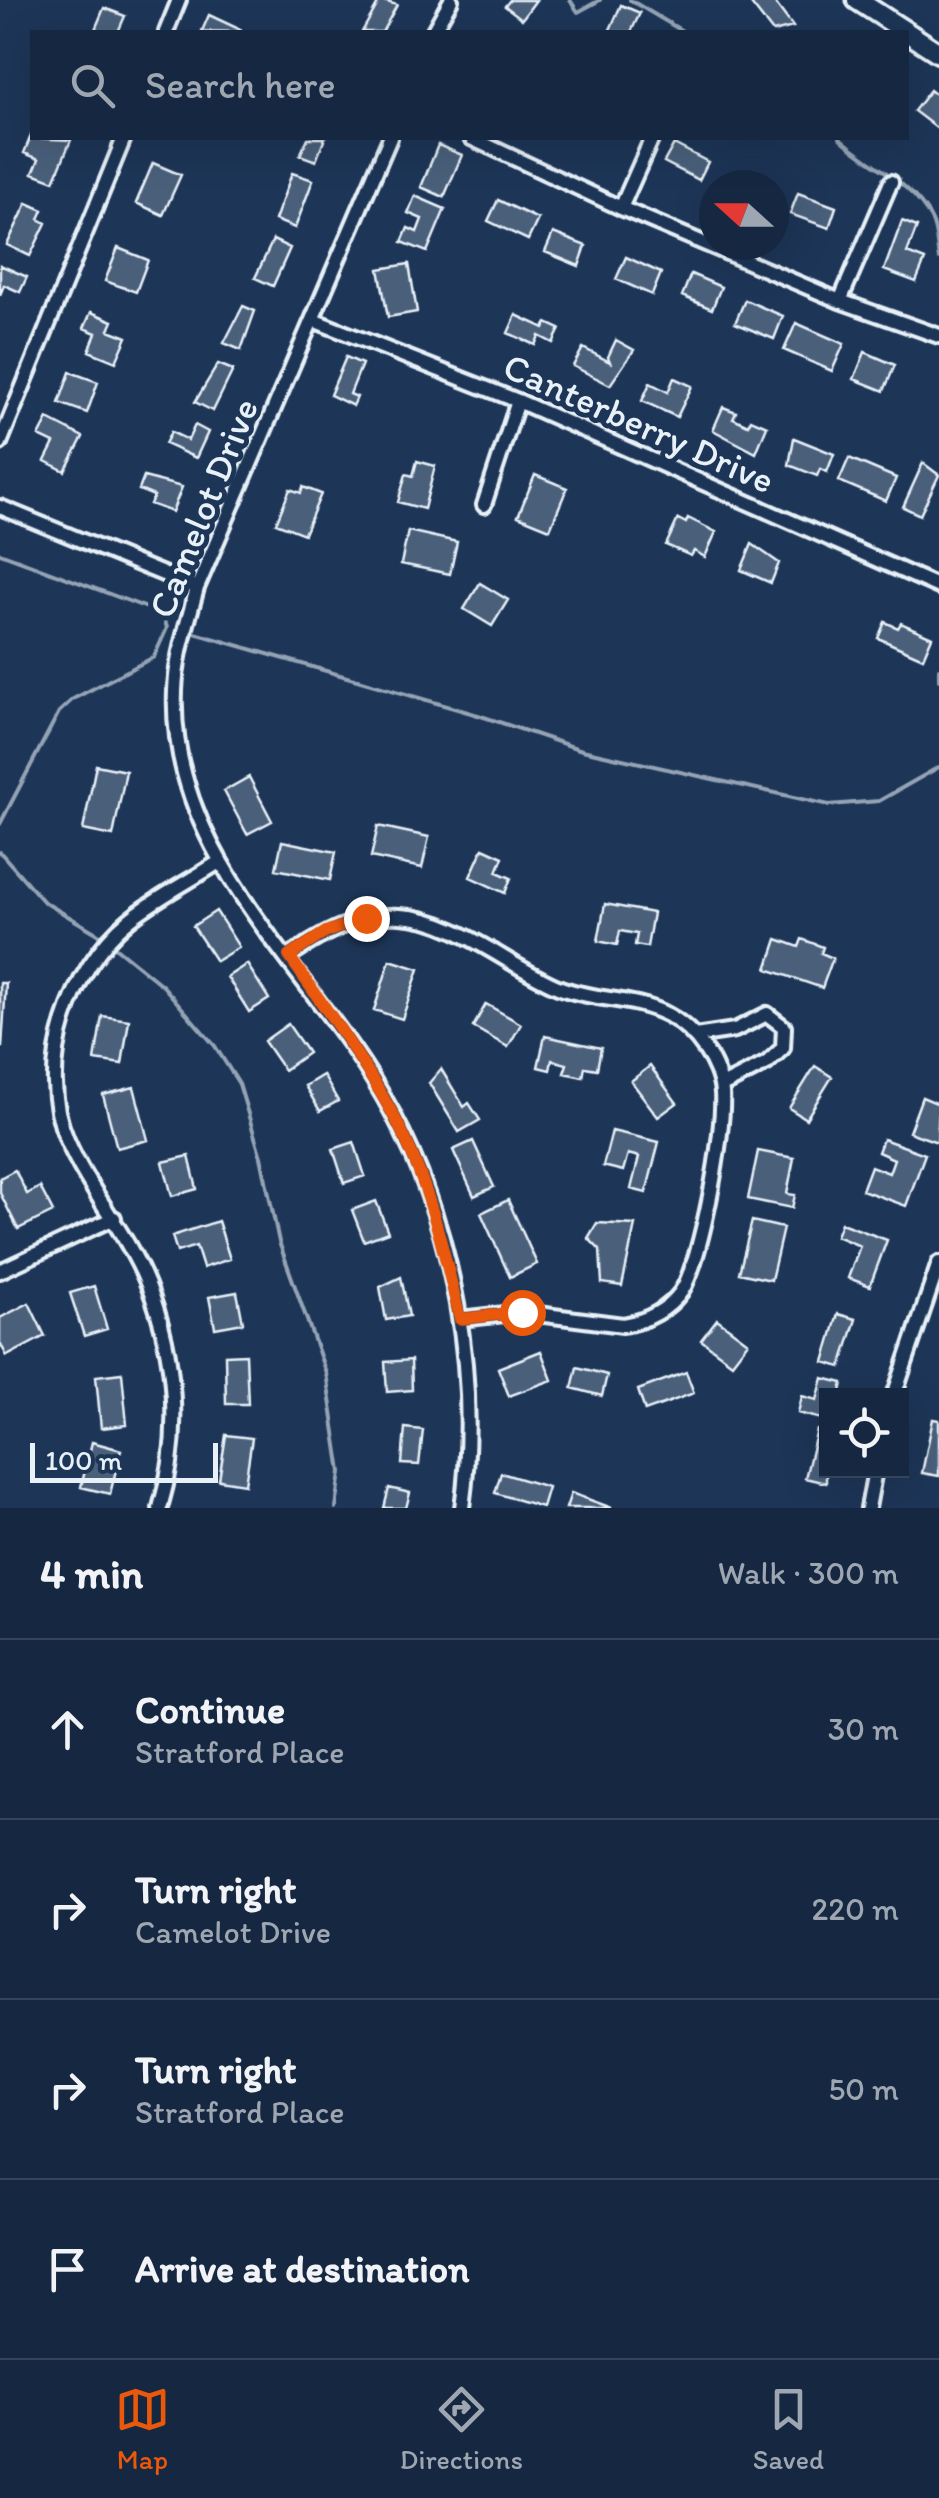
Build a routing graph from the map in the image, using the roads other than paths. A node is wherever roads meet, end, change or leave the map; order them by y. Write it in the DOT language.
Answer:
graph roads {
  1 [pos="179,0"];
  2 [pos="451,0"];
  3 [pos="857,0"];
  4 [pos="167,30"];
  5 [pos="434,30"];
  6 [pos="903,30"];
  7 [pos="909,34"];
  8 [pos="939,53"];
  9 [pos="123,140"];
  10 [pos="389,140"];
  11 [pos="475,140"];
  12 [pos="651,140"];
  13 [pos="891,182"];
  14 [pos="621,208"];
  15 [pos="840,300"];
  16 [pos="313,320"];
  17 [pos="939,336"];
  18 [pos="518,401"];
  19 [pos="0,442"];
  20 [pos="484,505"];
  21 [pos="0,507"];
  22 [pos="197,588"];
  23 [pos="939,588"];
  24 [pos="219,862"];
  25 [pos="289,956"];
  26 [pos="695,1036"];
  27 [pos="722,1086"];
  28 [pos="114,1218"];
  29 [pos="939,1263"];
  30 [pos="0,1271"];
  31 [pos="933,1296"];
  32 [pos="460,1319"];
  33 [pos="897,1388"];
  34 [pos="874,1478"];
  35 [pos="160,1508"];
  36 [pos="462,1508"];
  37 [pos="868,1508"];
  1 -- 4 [label="street"];
  2 -- 5 [label="street"];
  3 -- 6 [label="street"];
  7 -- 8 [label="street"];
  9 -- 19 [label="street"];
  10 -- 16 [label="street, Camelot Drive"];
  11 -- 14 [label="street"];
  12 -- 14 [label="street"];
  13 -- 15 [label="street"];
  14 -- 15 [label="street"];
  15 -- 17 [label="street"];
  16 -- 18 [label="street, Canterberry Drive"];
  16 -- 22 [label="street, Camelot Drive"];
  18 -- 20 [label="street"];
  18 -- 23 [label="street, Canterberry Drive"];
  21 -- 22 [label="street"];
  22 -- 24 [label="street, Camelot Drive"];
  24 -- 25 [label="street, Camelot Drive"];
  24 -- 28 [label="street"];
  25 -- 26 [label="street"];
  25 -- 32 [label="street, Camelot Drive"];
  26 -- 27 [label="street"];
  26 -- 27 [label="street"];
  27 -- 32 [label="street"];
  28 -- 30 [label="street"];
  28 -- 35 [label="street"];
  29 -- 31 [label="street"];
  31 -- 33 [label="street"];
  32 -- 36 [label="street, Camelot Drive"];
  34 -- 37 [label="street"];
}
